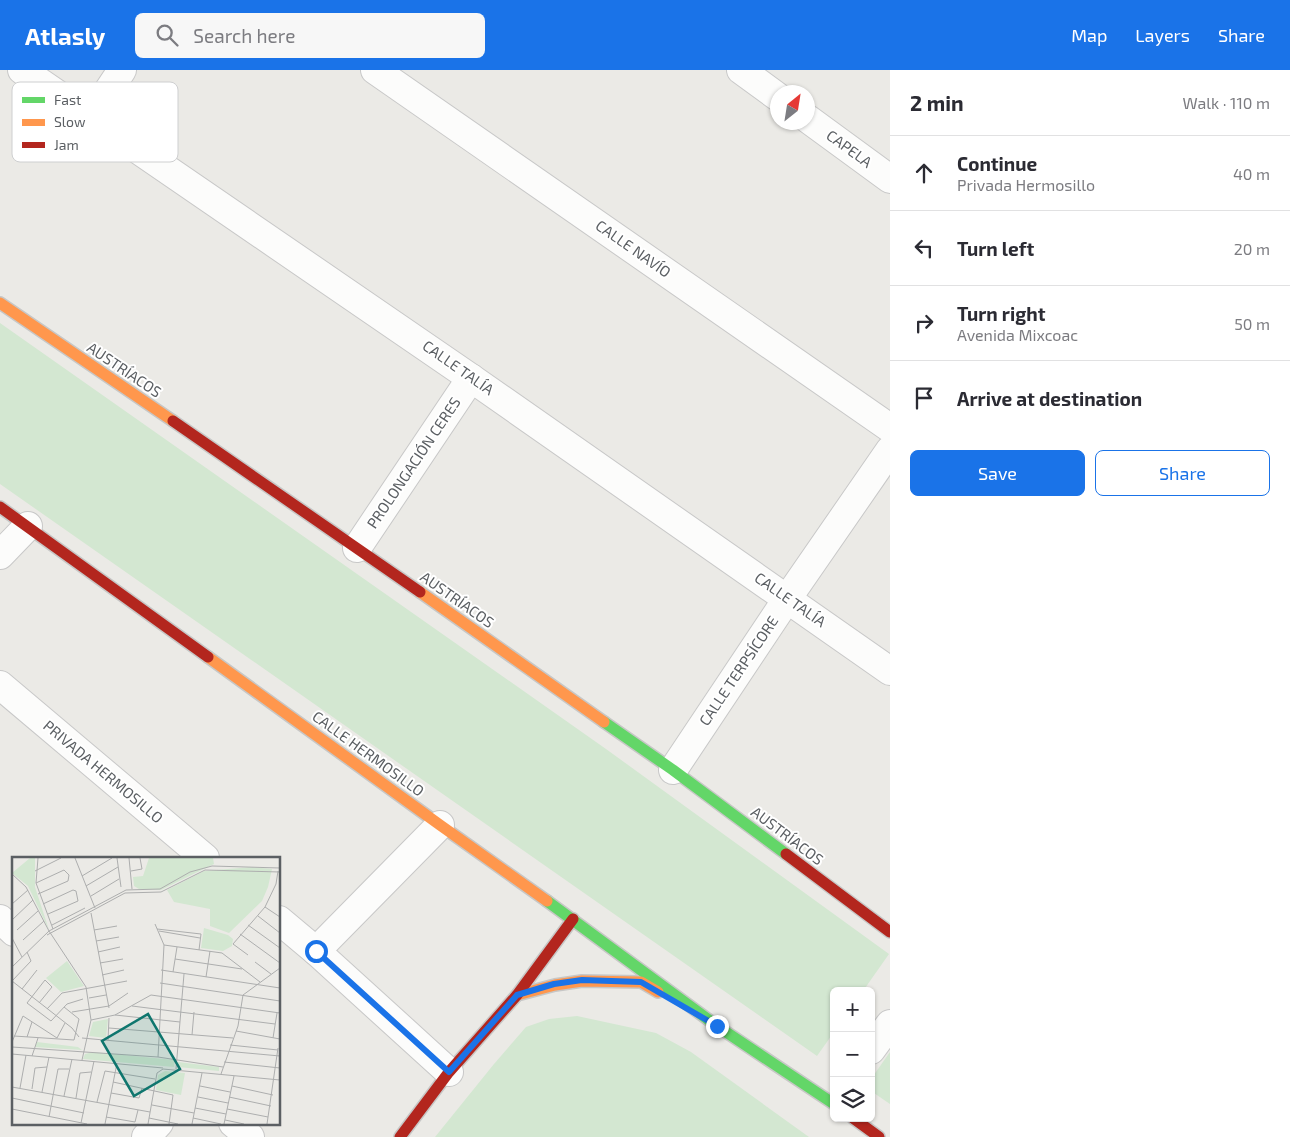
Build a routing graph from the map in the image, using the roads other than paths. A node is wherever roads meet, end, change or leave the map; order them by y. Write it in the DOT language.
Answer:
graph roads {
  1 [pos="22,70"];
  2 [pos="122,70"];
  3 [pos="375,70"];
  4 [pos="741,70"];
  5 [pos="39,82"];
  6 [pos="114,82"];
  7 [pos="770,91"];
  8 [pos="815,124"];
  9 [pos="154,162"];
  10 [pos="890,179"];
  11 [pos="0,303"];
  12 [pos="471,378"];
  13 [pos="890,428"];
  14 [pos="890,450"];
  15 [pos="0,507"];
  16 [pos="28,526"];
  17 [pos="357,548"];
  18 [pos="0,555"];
  19 [pos="787,598"];
  20 [pos="890,671"];
  21 [pos="0,686"];
  22 [pos="673,770"];
  23 [pos="440,825"];
  24 [pos="204,857"];
  25 [pos="0,919"];
  26 [pos="574,919"];
  27 [pos="280,921"];
  28 [pos="12,930"];
  29 [pos="890,932"];
  30 [pos="316,951"];
  31 [pos="517,995"];
  32 [pos="890,1024"];
  33 [pos="717,1026"];
  34 [pos="875,1045"];
  35 [pos="449,1072"];
  36 [pos="830,1102"];
  37 [pos="858,1122"];
  38 [pos="158,1124"];
  39 [pos="234,1124"];
  40 [pos="146,1137"];
  41 [pos="250,1137"];
  42 [pos="400,1137"];
  43 [pos="879,1137"];
  1 -- 5 [label="street, CALLE TALÍA"];
  2 -- 6 [label="street"];
  3 -- 13 [label="street, CALLE NAVÍO"];
  4 -- 7 [label="street"];
  8 -- 10 [label="street, CAPELA"];
  9 -- 12 [label="street, CALLE TALÍA"];
  11 -- 17 [label="street, AUSTRÍACOS"];
  12 -- 17 [label="street, PROLONGACIÓN CERES"];
  12 -- 19 [label="street, CALLE TALÍA"];
  14 -- 19 [label="street, CALLE TERPSÍCORE"];
  15 -- 16 [label="street, CALLE HERMOSILLO"];
  16 -- 18 [label="street"];
  16 -- 23 [label="street, CALLE HERMOSILLO"];
  17 -- 22 [label="street, AUSTRÍACOS"];
  19 -- 20 [label="street, CALLE TALÍA"];
  19 -- 22 [label="street, CALLE TERPSÍCORE"];
  21 -- 24 [label="street, PRIVADA HERMOSILLO"];
  22 -- 29 [label="street, AUSTRÍACOS"];
  23 -- 26 [label="street, CALLE HERMOSILLO"];
  23 -- 30 [label="street"];
  25 -- 28 [label="street"];
  26 -- 31 [label="street"];
  26 -- 33 [label="street, CALLE HERMOSILLO"];
  27 -- 30 [label="street"];
  30 -- 35 [label="street"];
  31 -- 33 [label="street"];
  31 -- 35 [label="street"];
  32 -- 34 [label="street"];
  33 -- 36 [label="street"];
  35 -- 42 [label="street"];
  37 -- 43 [label="street"];
  38 -- 40 [label="street"];
  39 -- 41 [label="street"];
}
